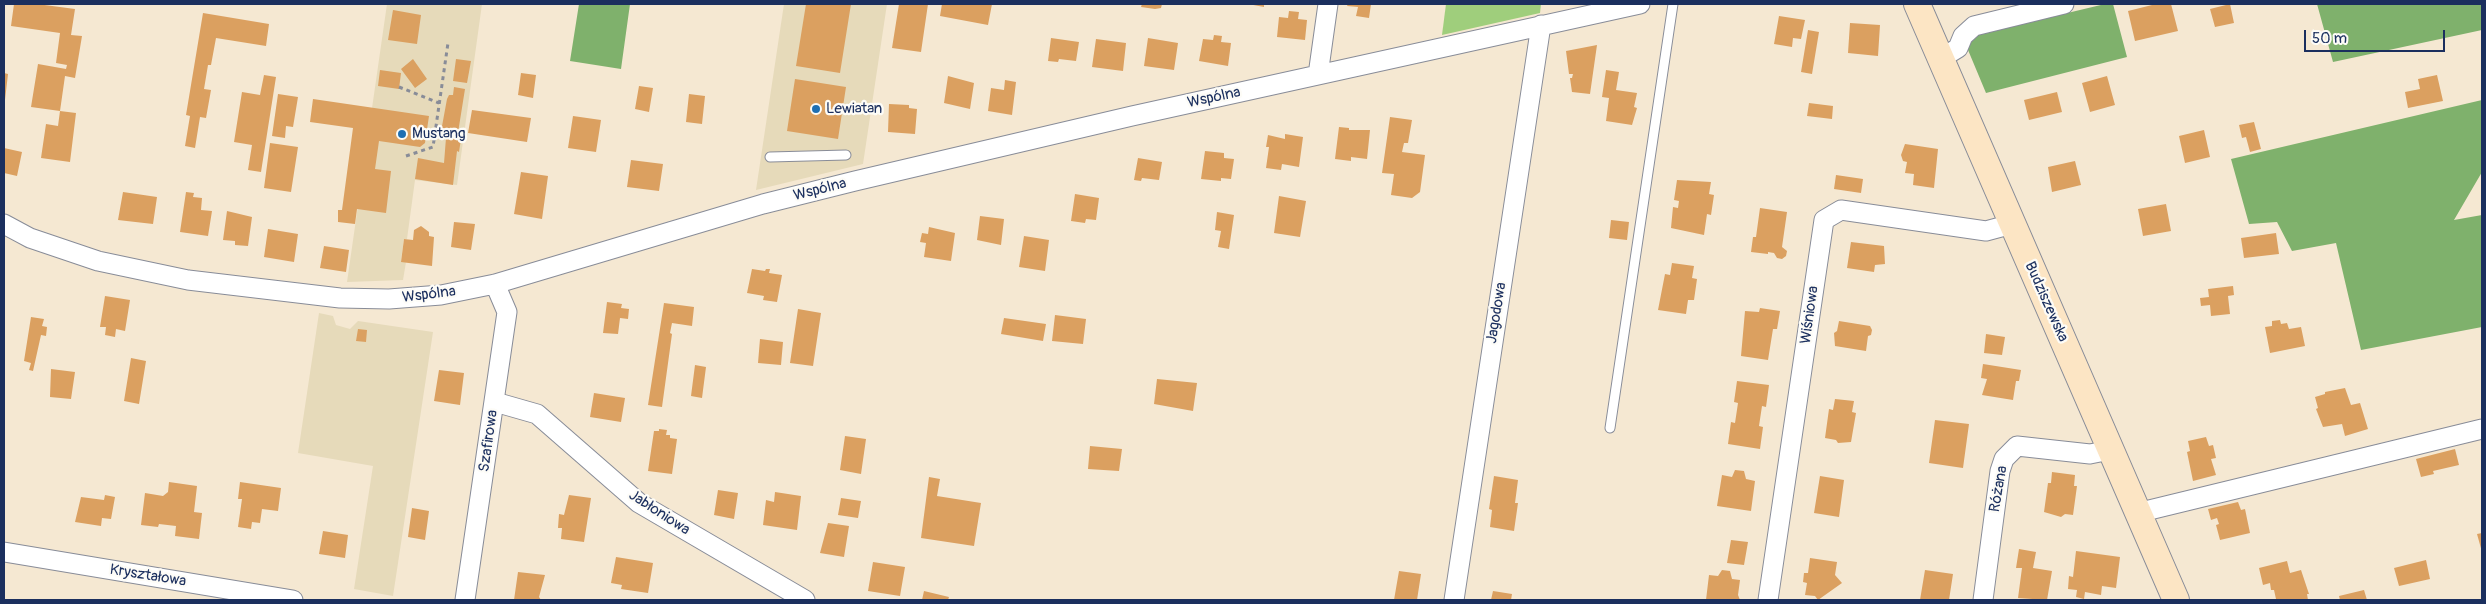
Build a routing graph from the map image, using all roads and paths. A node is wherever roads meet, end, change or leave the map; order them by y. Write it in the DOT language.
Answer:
graph roads {
  1 [pos="1328,4"];
  2 [pos="1640,4"];
  3 [pos="1673,4"];
  4 [pos="1917,4"];
  5 [pos="2064,4"];
  6 [pos="1541,25"];
  7 [pos="448,43"];
  8 [pos="1940,59"];
  9 [pos="1318,75"];
  10 [pos="399,87"];
  11 [pos="440,103"];
  12 [pos="846,155"];
  13 [pos="406,156"];
  14 [pos="770,157"];
  15 [pos="4,224"];
  16 [pos="2012,224"];
  17 [pos="495,284"];
  18 [pos="495,402"];
  19 [pos="1610,428"];
  20 [pos="2482,429"];
  21 [pos="2110,450"];
  22 [pos="2138,513"];
  23 [pos="4,552"];
  24 [pos="293,600"];
  25 [pos="466,600"];
  26 [pos="805,600"];
  27 [pos="1454,600"];
  28 [pos="1768,600"];
  29 [pos="1983,600"];
  30 [pos="2176,600"];
  1 -- 9 [label="street"];
  2 -- 6 [label="street, Wspólna"];
  3 -- 19 [label="lane"];
  4 -- 8 [label="street, Budziszewska"];
  5 -- 8 [label="street"];
  6 -- 9 [label="street, Wspólna"];
  6 -- 27 [label="street, Jagodowa"];
  7 -- 11 [label="path"];
  8 -- 16 [label="street, Budziszewska"];
  9 -- 17 [label="street, Wspólna"];
  10 -- 11 [label="path"];
  11 -- 13 [label="path"];
  12 -- 14 [label="lane"];
  15 -- 17 [label="street, Wspólna"];
  16 -- 21 [label="street, Budziszewska"];
  16 -- 28 [label="street, Wiśniowa"];
  17 -- 18 [label="street, Szafirowa"];
  18 -- 25 [label="street, Szafirowa"];
  18 -- 26 [label="street, Jabłoniowa"];
  20 -- 22 [label="street"];
  21 -- 22 [label="street, Budziszewska"];
  21 -- 29 [label="street, Różana"];
  22 -- 30 [label="street, Budziszewska"];
  23 -- 24 [label="street, Kryształowa"];
}
